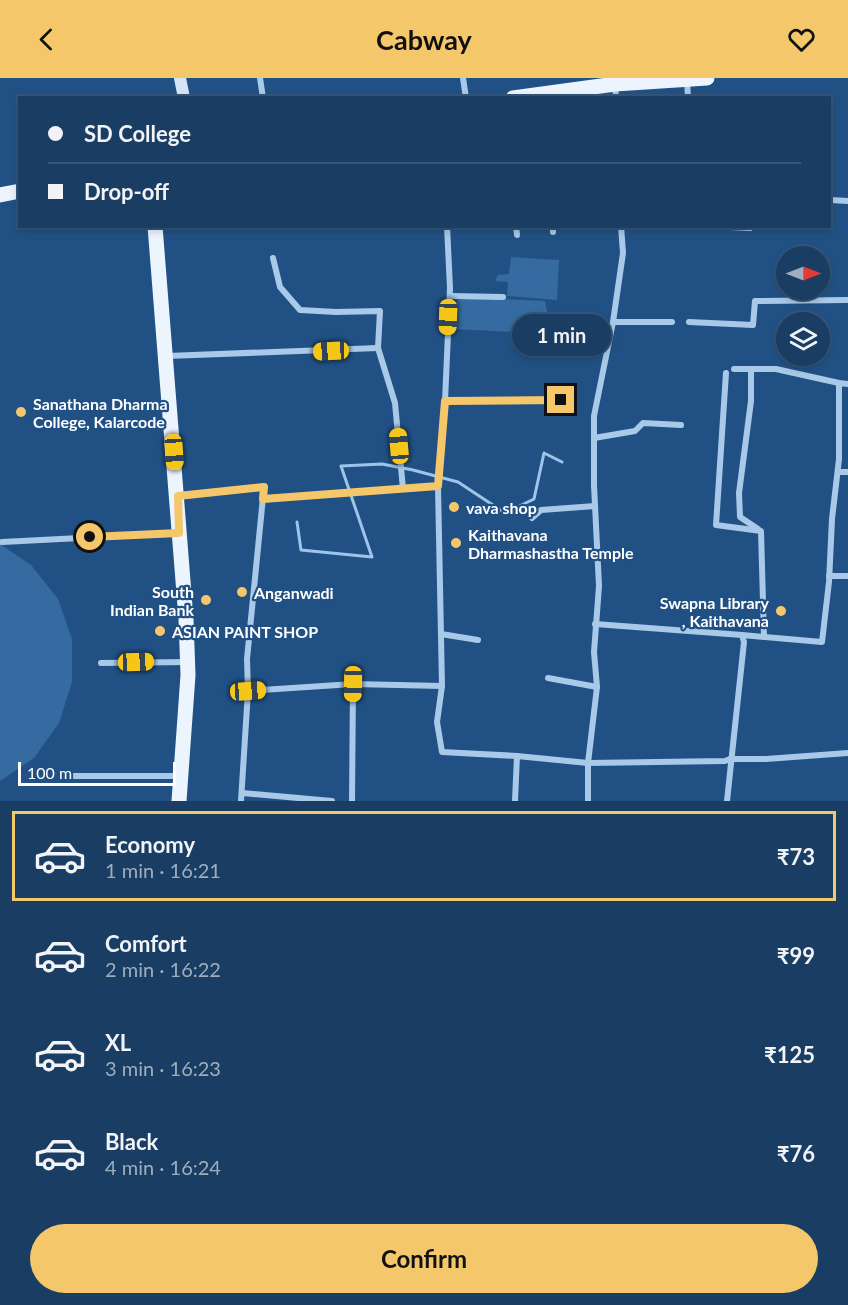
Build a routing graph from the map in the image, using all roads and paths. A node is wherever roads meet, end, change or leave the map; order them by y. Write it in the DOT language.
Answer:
graph roads {
  1 [pos="180,78"];
  2 [pos="260,78"];
  3 [pos="463,78"];
  4 [pos="707,78"];
  5 [pos="687,79"];
  6 [pos="590,83"];
  7 [pos="616,91"];
  8 [pos="552,95"];
  9 [pos="184,96"];
  10 [pos="262,96"];
  11 [pos="466,96"];
  12 [pos="533,96"];
  13 [pos="688,96"];
  14 [pos="18,191"];
  15 [pos="0,195"];
  16 [pos="831,200"];
  17 [pos="848,201"];
  18 [pos="155,228"];
  19 [pos="447,228"];
  20 [pos="516,228"];
  21 [pos="621,228"];
  22 [pos="517,235"];
  23 [pos="273,258"];
  24 [pos="450,296"];
  25 [pos="503,297"];
  26 [pos="848,300"];
  27 [pos="614,322"];
  28 [pos="672,322"];
  29 [pos="689,322"];
  30 [pos="378,348"];
  31 [pos="167,356"];
  32 [pos="734,369"];
  33 [pos="751,369"];
  34 [pos="726,373"];
  35 [pos="839,383"];
  36 [pos="848,384"];
  37 [pos="561,400"];
  38 [pos="445,401"];
  39 [pos="681,425"];
  40 [pos="594,438"];
  41 [pos="838,472"];
  42 [pos="848,472"];
  43 [pos="438,486"];
  44 [pos="403,489"];
  45 [pos="178,496"];
  46 [pos="263,499"];
  47 [pos="595,506"];
  48 [pos="532,518"];
  49 [pos="761,531"];
  50 [pos="179,533"];
  51 [pos="2,542"];
  52 [pos="830,576"];
  53 [pos="848,576"];
  54 [pos="595,624"];
  55 [pos="441,634"];
  56 [pos="742,635"];
  57 [pos="764,636"];
  58 [pos="478,640"];
  59 [pos="187,662"];
  60 [pos="101,663"];
  61 [pos="548,678"];
  62 [pos="353,684"];
  63 [pos="442,686"];
  64 [pos="597,687"];
  65 [pos="248,691"];
  66 [pos="848,753"];
  67 [pos="517,756"];
  68 [pos="730,759"];
  69 [pos="588,763"];
  70 [pos="64,776"];
  71 [pos="181,776"];
  72 [pos="242,793"];
  73 [pos="179,801"];
  74 [pos="241,801"];
  75 [pos="333,801"];
  76 [pos="352,801"];
  77 [pos="515,801"];
  78 [pos="588,801"];
  79 [pos="726,801"];
  1 -- 9 [label="street"];
  2 -- 10 [label="street"];
  3 -- 11 [label="street"];
  4 -- 5 [label="main road"];
  5 -- 7 [label="main road"];
  5 -- 13 [label="street"];
  6 -- 7 [label="main road"];
  6 -- 8 [label="main road"];
  8 -- 12 [label="main road"];
  14 -- 15 [label="main road"];
  16 -- 17 [label="street"];
  18 -- 31 [label="main road"];
  19 -- 24 [label="street"];
  20 -- 22 [label="street"];
  21 -- 27 [label="street"];
  23 -- 30 [label="street"];
  24 -- 25 [label="street"];
  24 -- 38 [label="street"];
  26 -- 29 [label="street"];
  27 -- 28 [label="street"];
  27 -- 40 [label="street"];
  30 -- 31 [label="street"];
  30 -- 44 [label="street"];
  31 -- 45 [label="main road"];
  32 -- 33 [label="street"];
  33 -- 35 [label="street"];
  33 -- 49 [label="street"];
  34 -- 49 [label="street"];
  35 -- 36 [label="street"];
  35 -- 41 [label="street"];
  37 -- 38 [label="street"];
  38 -- 43 [label="street"];
  39 -- 40 [label="street"];
  40 -- 47 [label="street"];
  41 -- 42 [label="street"];
  41 -- 52 [label="street"];
  43 -- 44 [label="street"];
  43 -- 55 [label="street"];
  44 -- 46 [label="street"];
  45 -- 46 [label="street"];
  45 -- 50 [label="main road"];
  46 -- 65 [label="street"];
  47 -- 48 [label="street"];
  47 -- 54 [label="street"];
  49 -- 57 [label="street"];
  50 -- 51 [label="street"];
  50 -- 59 [label="main road"];
  52 -- 53 [label="street"];
  52 -- 57 [label="street"];
  54 -- 56 [label="street"];
  54 -- 64 [label="street"];
  55 -- 58 [label="street"];
  55 -- 63 [label="street"];
  56 -- 57 [label="street"];
  56 -- 68 [label="street"];
  59 -- 60 [label="street"];
  59 -- 71 [label="main road"];
  61 -- 64 [label="street"];
  62 -- 63 [label="street"];
  62 -- 65 [label="street"];
  62 -- 76 [label="street"];
  63 -- 67 [label="street"];
  64 -- 69 [label="street"];
  65 -- 72 [label="street"];
  66 -- 68 [label="street"];
  67 -- 69 [label="street"];
  67 -- 77 [label="street"];
  68 -- 69 [label="street"];
  68 -- 79 [label="street"];
  69 -- 78 [label="street"];
  70 -- 71 [label="street"];
  71 -- 73 [label="main road"];
  72 -- 74 [label="street"];
  72 -- 75 [label="street"];
}
